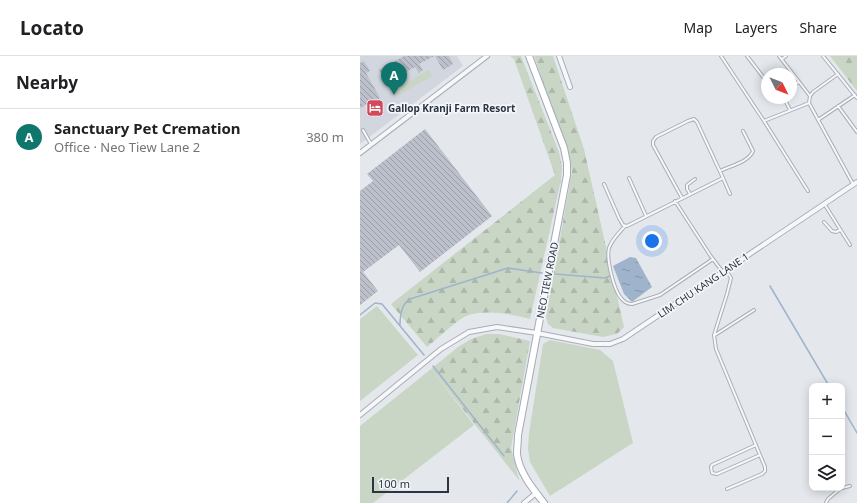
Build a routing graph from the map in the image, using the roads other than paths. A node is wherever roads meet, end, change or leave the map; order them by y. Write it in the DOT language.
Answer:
graph roads {
  1 [pos="486,56"];
  2 [pos="528,56"];
  3 [pos="559,56"];
  4 [pos="721,56"];
  5 [pos="747,56"];
  6 [pos="779,56"];
  7 [pos="786,56"];
  8 [pos="823,56"];
  9 [pos="782,60"];
  10 [pos="761,74"];
  11 [pos="838,74"];
  12 [pos="799,82"];
  13 [pos="570,87"];
  14 [pos="855,95"];
  15 [pos="810,96"];
  16 [pos="857,98"];
  17 [pos="809,102"];
  18 [pos="787,104"];
  19 [pos="838,106"];
  20 [pos="790,110"];
  21 [pos="818,120"];
  22 [pos="764,121"];
  23 [pos="363,130"];
  24 [pos="743,130"];
  25 [pos="857,132"];
  26 [pos="371,144"];
  27 [pos="360,153"];
  28 [pos="720,171"];
  29 [pos="629,178"];
  30 [pos="723,178"];
  31 [pos="695,179"];
  32 [pos="855,183"];
  33 [pos="604,184"];
  34 [pos="808,191"];
  35 [pos="690,194"];
  36 [pos="730,194"];
  37 [pos="682,198"];
  38 [pos="675,201"];
  39 [pos="824,204"];
  40 [pos="646,216"];
  41 [pos="824,222"];
  42 [pos="625,226"];
  43 [pos="840,230"];
  44 [pos="850,245"];
  45 [pos="713,259"];
  46 [pos="724,271"];
  47 [pos="754,310"];
  48 [pos="537,333"];
  49 [pos="714,335"];
  50 [pos="360,415"];
  51 [pos="756,445"];
  52 [pos="760,455"];
  53 [pos="850,486"];
  54 [pos="845,487"];
  55 [pos="728,489"];
  56 [pos="838,491"];
  57 [pos="536,493"];
  58 [pos="524,503"];
  59 [pos="544,503"];
  60 [pos="826,503"];
  1 -- 26 [label="street"];
  2 -- 48 [label="main road, NEO TIEW ROAD"];
  3 -- 13 [label="street"];
  4 -- 22 [label="lane"];
  5 -- 10 [label="lane"];
  6 -- 9 [label="lane"];
  7 -- 9 [label="lane"];
  8 -- 11 [label="lane"];
  9 -- 12 [label="lane"];
  11 -- 14 [label="lane"];
  11 -- 15 [label="lane"];
  12 -- 15 [label="lane"];
  14 -- 16 [label="lane"];
  14 -- 19 [label="lane"];
  15 -- 17 [label="lane"];
  17 -- 20 [label="lane"];
  17 -- 21 [label="lane"];
  18 -- 20 [label="lane"];
  19 -- 21 [label="lane"];
  19 -- 25 [label="lane"];
  20 -- 22 [label="lane"];
  21 -- 32 [label="lane"];
  22 -- 34 [label="lane"];
  23 -- 26 [label="lane"];
  24 -- 28 [label="lane"];
  26 -- 27 [label="street"];
  28 -- 30 [label="lane"];
  28 -- 37 [label="lane"];
  29 -- 40 [label="lane"];
  30 -- 35 [label="lane"];
  30 -- 36 [label="lane"];
  31 -- 35 [label="lane"];
  32 -- 39 [label="street, LIM CHU KANG LANE 1"];
  33 -- 42 [label="lane"];
  35 -- 37 [label="lane"];
  37 -- 38 [label="lane"];
  38 -- 40 [label="lane"];
  38 -- 45 [label="lane"];
  39 -- 43 [label="lane"];
  39 -- 46 [label="street, LIM CHU KANG LANE 1"];
  40 -- 42 [label="lane"];
  41 -- 43 [label="lane"];
  42 -- 45 [label="lane"];
  43 -- 44 [label="lane"];
  45 -- 46 [label="lane"];
  46 -- 48 [label="street, LIM CHU KANG LANE 1"];
  46 -- 49 [label="lane"];
  47 -- 49 [label="lane"];
  48 -- 50 [label="street, LIM CHU KANG LANE 1"];
  48 -- 57 [label="main road, NEO TIEW ROAD"];
  49 -- 51 [label="lane"];
  51 -- 52 [label="lane"];
  51 -- 52 [label="lane"];
  52 -- 55 [label="lane"];
  53 -- 54 [label="lane"];
  56 -- 60 [label="lane"];
  57 -- 58 [label="street"];
  57 -- 59 [label="main road, NEO TIEW ROAD"];
}
